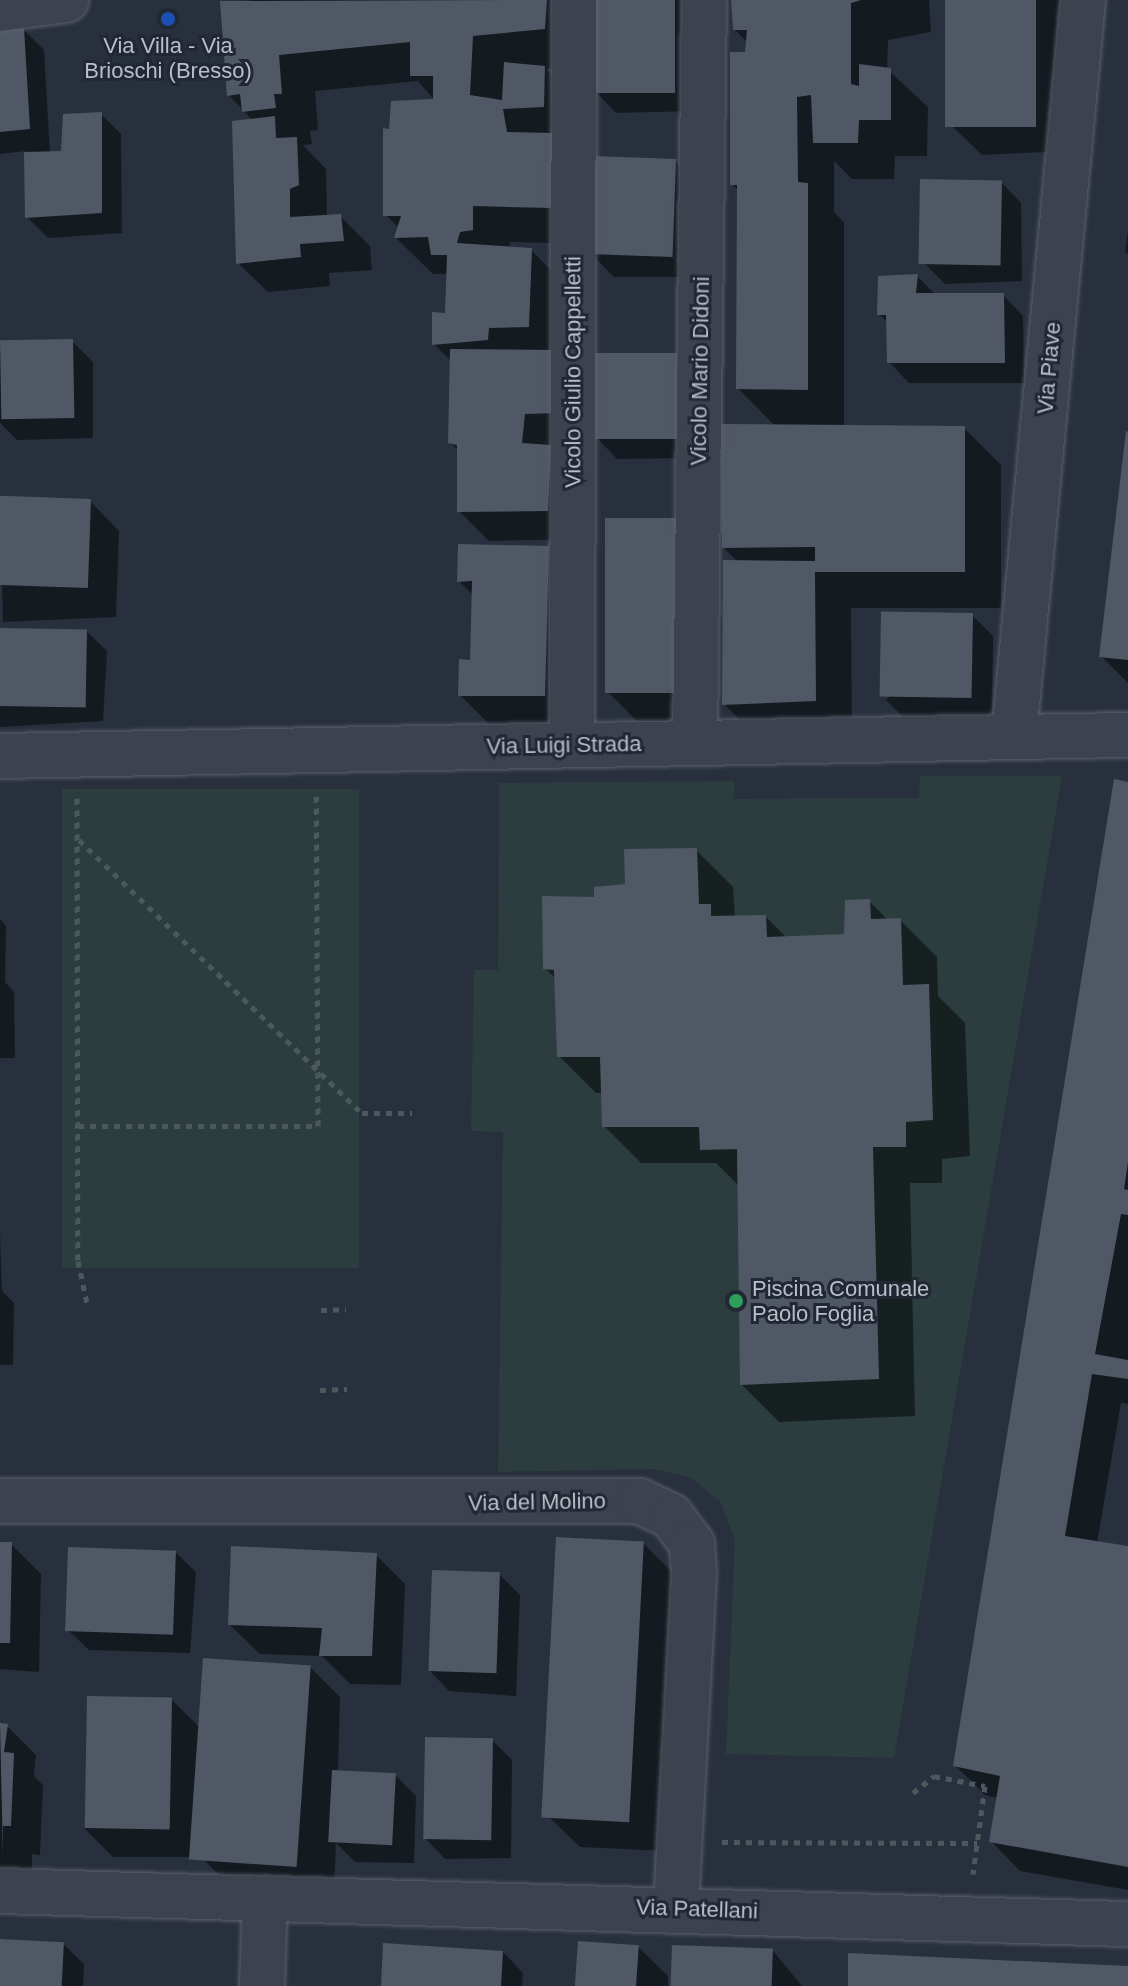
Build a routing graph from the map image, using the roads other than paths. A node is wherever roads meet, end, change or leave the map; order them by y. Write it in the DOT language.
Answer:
graph roads {
  1 [pos="66,0"];
  2 [pos="574,0"];
  3 [pos="704,0"];
  4 [pos="1083,0"];
  5 [pos="0,9"];
  6 [pos="1128,735"];
  7 [pos="1014,736"];
  8 [pos="695,743"];
  9 [pos="572,744"];
  10 [pos="0,756"];
  11 [pos="0,1501"];
  12 [pos="0,1891"];
  13 [pos="265,1898"];
  14 [pos="676,1908"];
  15 [pos="1128,1924"];
  16 [pos="262,1986"];
  1 -- 5 [label="street"];
  2 -- 9 [label="street, Vicolo Giulio Cappelletti"];
  3 -- 8 [label="street, Vicolo Mario Didoni"];
  4 -- 7 [label="street, Via Piave"];
  6 -- 7 [label="street, Via Luigi Strada"];
  7 -- 8 [label="street, Via Luigi Strada"];
  8 -- 9 [label="street, Via Luigi Strada"];
  9 -- 10 [label="street, Via Luigi Strada"];
  11 -- 14 [label="street, Via del Molino"];
  12 -- 13 [label="street, Via Patellani"];
  13 -- 14 [label="street, Via Patellani"];
  13 -- 16 [label="street"];
  14 -- 15 [label="street, Via Patellani"];
}
